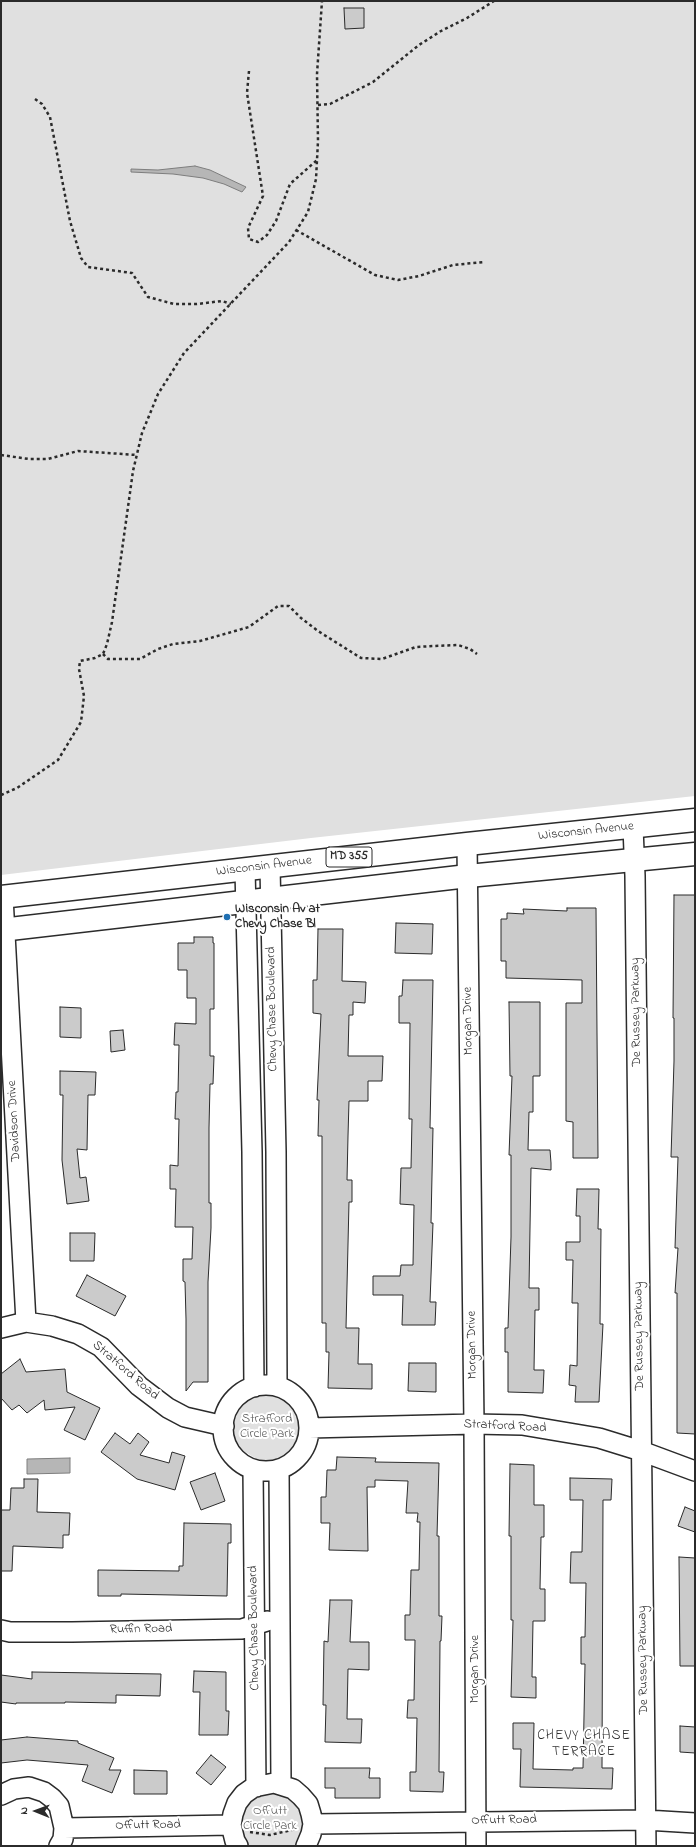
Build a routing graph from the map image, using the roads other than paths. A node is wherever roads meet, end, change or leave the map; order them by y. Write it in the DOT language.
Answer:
graph roads {
  1 [pos="695,820"];
  2 [pos="633,827"];
  3 [pos="467,844"];
  4 [pos="695,854"];
  5 [pos="635,860"];
  6 [pos="270,867"];
  7 [pos="245,870"];
  8 [pos="468,876"];
  9 [pos="2,897"];
  10 [pos="271,900"];
  11 [pos="245,903"];
  12 [pos="3,930"];
  13 [pos="252,1152"];
  14 [pos="276,1152"];
  15 [pos="26,1322"];
  16 [pos="1,1328"];
  17 [pos="254,1386"];
  18 [pos="277,1386"];
  19 [pos="474,1424"];
  20 [pos="224,1426"];
  21 [pos="309,1428"];
  22 [pos="641,1451"];
  23 [pos="279,1468"];
  24 [pos="253,1469"];
  25 [pos="695,1471"];
  26 [pos="280,1618"];
  27 [pos="255,1624"];
  28 [pos="1,1630"];
  29 [pos="281,1784"];
  30 [pos="256,1787"];
  31 [pos="1,1795"];
  32 [pos="646,1820"];
  33 [pos="476,1822"];
  34 [pos="695,1822"];
  35 [pos="64,1828"];
  36 [pos="234,1834"];
  37 [pos="310,1835"];
  38 [pos="59,1846"];
  39 [pos="476,1846"];
  40 [pos="646,1846"];
  1 -- 2 [label="main road, Wisconsin Avenue / MD 355"];
  2 -- 3 [label="main road, Wisconsin Avenue / MD 355"];
  2 -- 5 [label="street, De Russey Parkway"];
  3 -- 6 [label="main road, Wisconsin Avenue / MD 355"];
  3 -- 8 [label="street, Morgan Drive"];
  4 -- 5 [label="main road"];
  5 -- 8 [label="main road"];
  5 -- 22 [label="street, De Russey Parkway"];
  6 -- 7 [label="main road, Wisconsin Avenue / MD 355"];
  6 -- 10 [label="street, Chevy Chase Boulevard"];
  7 -- 9 [label="main road, Wisconsin Avenue / MD 355"];
  7 -- 11 [label="street, Chevy Chase Boulevard"];
  8 -- 10 [label="main road"];
  8 -- 19 [label="street, Morgan Drive"];
  9 -- 12 [label="street, Davidson Drive"];
  10 -- 11 [label="main road"];
  10 -- 14 [label="street, Chevy Chase Boulevard"];
  11 -- 12 [label="main road"];
  11 -- 13 [label="street, Chevy Chase Boulevard"];
  12 -- 15 [label="street, Davidson Drive"];
  13 -- 14 [label="street"];
  13 -- 17 [label="street, Chevy Chase Boulevard"];
  14 -- 18 [label="street, Chevy Chase Boulevard"];
  15 -- 16 [label="street, Stratford Road"];
  15 -- 20 [label="street, Stratford Road"];
  17 -- 18 [label="street"];
  17 -- 20 [label="street"];
  18 -- 21 [label="street"];
  19 -- 21 [label="street, Stratford Road"];
  19 -- 22 [label="street, Stratford Road"];
  19 -- 33 [label="street, Morgan Drive"];
  20 -- 24 [label="street"];
  21 -- 23 [label="street"];
  22 -- 25 [label="street, Stratford Road"];
  22 -- 32 [label="street, De Russey Parkway"];
  23 -- 24 [label="street"];
  23 -- 26 [label="street, Chevy Chase Boulevard"];
  24 -- 27 [label="street, Chevy Chase Boulevard"];
  26 -- 27 [label="street, Ruffin Road"];
  26 -- 29 [label="street, Chevy Chase Boulevard"];
  27 -- 28 [label="street, Ruffin Road"];
  27 -- 30 [label="street, Chevy Chase Boulevard"];
  29 -- 30 [label="street"];
  29 -- 37 [label="street"];
  30 -- 36 [label="street"];
  31 -- 35 [label="street"];
  32 -- 33 [label="street, Offutt Road"];
  32 -- 34 [label="street, Offutt Road"];
  32 -- 40 [label="street, De Russey Parkway"];
  33 -- 37 [label="street, Offutt Road"];
  33 -- 39 [label="street, Morgan Drive"];
  35 -- 36 [label="street, Offutt Road"];
  35 -- 38 [label="street"];
}
